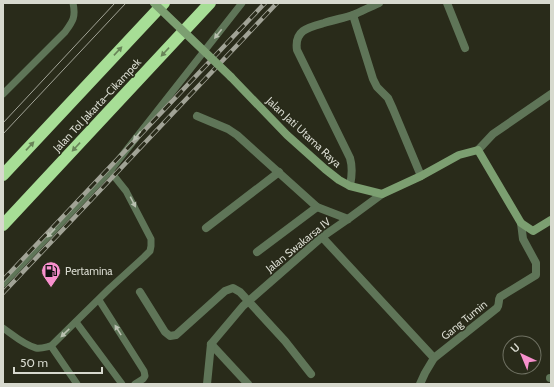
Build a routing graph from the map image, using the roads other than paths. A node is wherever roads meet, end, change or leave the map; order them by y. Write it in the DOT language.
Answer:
graph roads {
  1 [pos="73,3"];
  2 [pos="154,3"];
  3 [pos="164,3"];
  4 [pos="210,3"];
  5 [pos="242,3"];
  6 [pos="379,3"];
  7 [pos="446,3"];
  8 [pos="353,15"];
  9 [pos="465,48"];
  10 [pos="3,94"];
  11 [pos="551,94"];
  12 [pos="197,116"];
  13 [pos="478,150"];
  14 [pos="110,171"];
  15 [pos="279,172"];
  16 [pos="3,175"];
  17 [pos="422,176"];
  18 [pos="350,186"];
  19 [pos="382,194"];
  20 [pos="317,207"];
  21 [pos="348,219"];
  22 [pos="551,220"];
  23 [pos="521,224"];
  24 [pos="3,225"];
  25 [pos="206,228"];
  26 [pos="322,237"];
  27 [pos="257,252"];
  28 [pos="3,284"];
  29 [pos="140,292"];
  30 [pos="99,300"];
  31 [pos="248,301"];
  32 [pos="76,322"];
  33 [pos="3,328"];
  34 [pos="211,344"];
  35 [pos="52,346"];
  36 [pos="434,358"];
  37 [pos="312,374"];
  38 [pos="77,384"];
  39 [pos="122,384"];
  40 [pos="135,384"];
  41 [pos="206,384"];
  42 [pos="248,384"];
  43 [pos="420,384"];
  1 -- 10 [label="lane"];
  2 -- 18 [label="street, Jalan Jati Utama Raya, bridge"];
  16 -- 3 [label="highway, Jalan Tol Jakarta–Cikampek, one-way"];
  4 -- 24 [label="highway, Jalan Tol Jakarta–Cikampek, one-way"];
  5 -- 14 [label="lane, one-way"];
  6 -- 8 [label="street"];
  7 -- 9 [label="street"];
  8 -- 17 [label="street"];
  8 -- 18 [label="street"];
  11 -- 13 [label="street"];
  12 -- 15 [label="street"];
  13 -- 17 [label="street"];
  13 -- 23 [label="street"];
  14 -- 28 [label="lane, one-way"];
  14 -- 30 [label="lane, one-way"];
  15 -- 20 [label="street"];
  15 -- 25 [label="street"];
  17 -- 19 [label="street"];
  18 -- 19 [label="street, Jalan Jati Utama Raya"];
  19 -- 21 [label="street, Jalan Swakarsa IV"];
  20 -- 21 [label="street"];
  20 -- 27 [label="street"];
  21 -- 26 [label="street, Jalan Swakarsa IV"];
  22 -- 23 [label="street"];
  23 -- 36 [label="street, Gang Tumin"];
  26 -- 31 [label="street, Jalan Swakarsa IV"];
  26 -- 36 [label="street"];
  29 -- 31 [label="street"];
  30 -- 32 [label="lane"];
  40 -- 30 [label="lane, one-way"];
  31 -- 34 [label="street, Jalan Swakarsa IV"];
  31 -- 37 [label="street"];
  32 -- 35 [label="lane, one-way"];
  32 -- 39 [label="lane"];
  33 -- 35 [label="lane"];
  34 -- 41 [label="street"];
  34 -- 42 [label="street"];
  35 -- 38 [label="lane"];
  36 -- 43 [label="street"];
}
